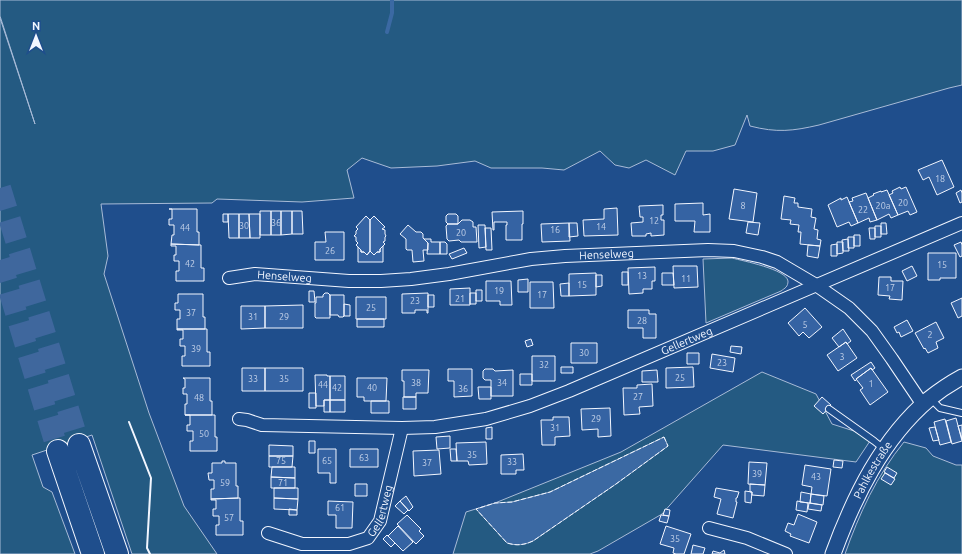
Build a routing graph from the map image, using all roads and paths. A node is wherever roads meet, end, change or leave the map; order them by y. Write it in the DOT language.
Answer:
graph roads {
  1 [pos="962,223"];
  2 [pos="229,278"];
  3 [pos="816,285"];
  4 [pos="962,377"];
  5 [pos="926,401"];
  6 [pos="829,409"];
  7 [pos="962,413"];
  8 [pos="239,419"];
  9 [pos="402,428"];
  10 [pos="884,450"];
  11 [pos="709,528"];
  12 [pos="268,533"];
  13 [pos="94,554"];
  14 [pos="117,554"];
  15 [pos="786,554"];
  16 [pos="833,554"];
  1 -- 3 [label="street, Gellertweg"];
  2 -- 3 [label="street, Henselweg"];
  3 -- 5 [label="street, Henselweg"];
  3 -- 9 [label="street, Gellertweg"];
  4 -- 5 [label="street, Pahlkestraße"];
  5 -- 7 [label="lane"];
  5 -- 10 [label="street, Pahlkestraße"];
  6 -- 10 [label="lane"];
  8 -- 9 [label="street, Gellertweg"];
  9 -- 12 [label="street, Gellertweg"];
  10 -- 16 [label="street, Pahlkestraße"];
  11 -- 15 [label="street"];
  13 -- 14 [label="highway"];
}
